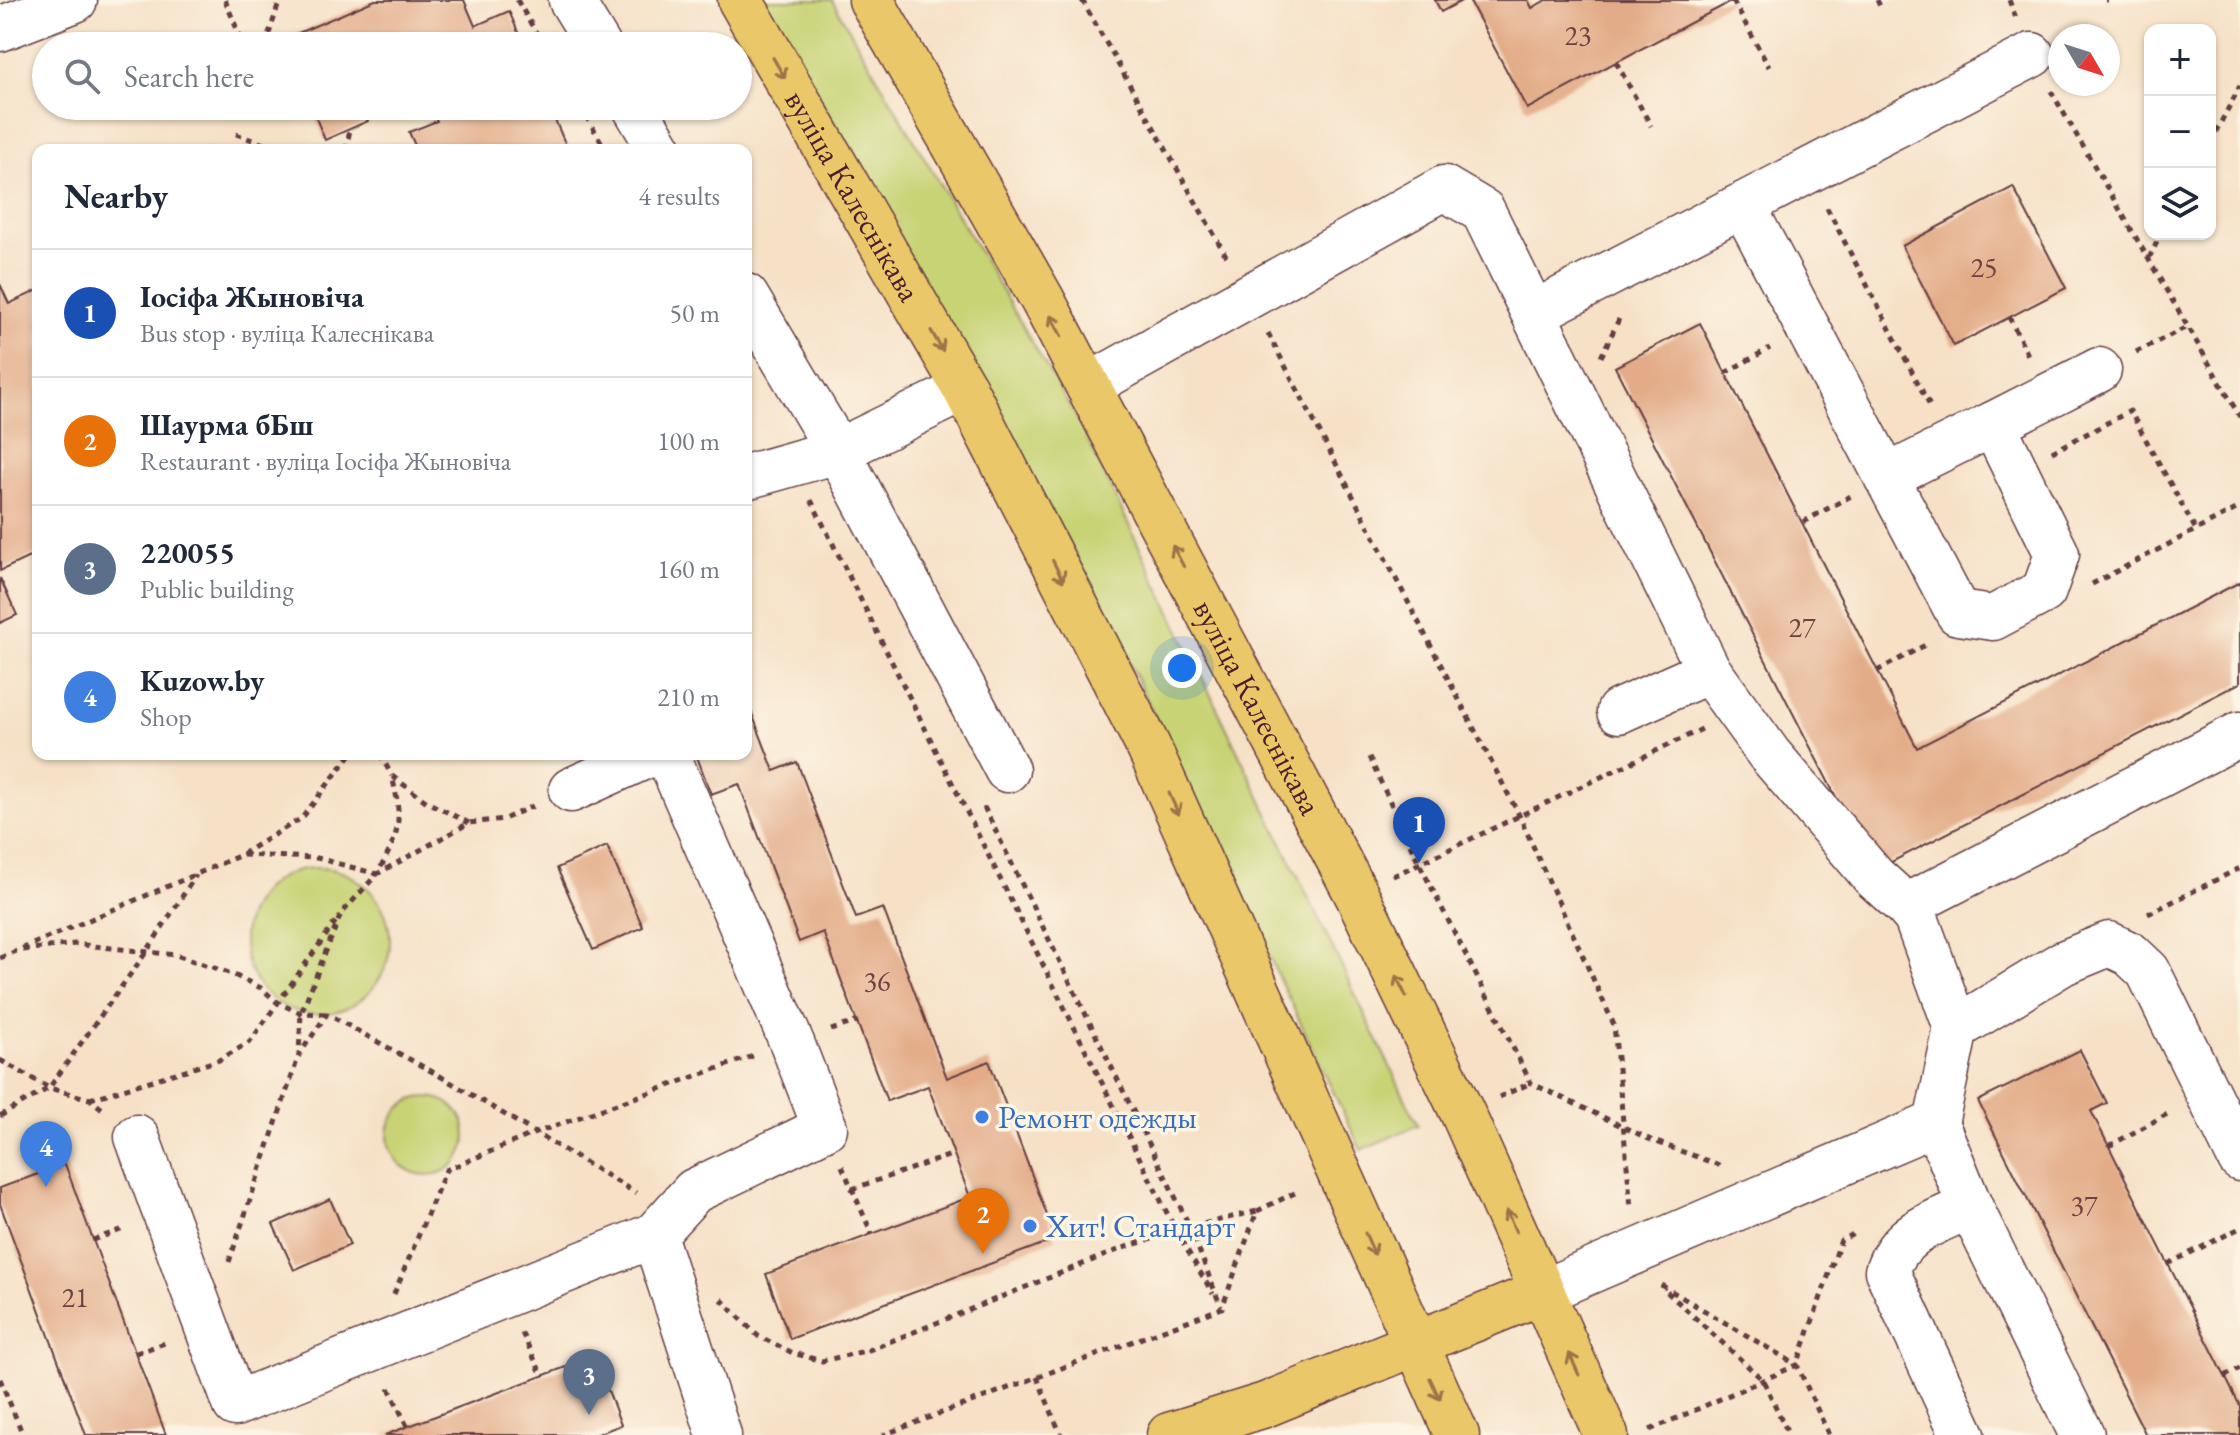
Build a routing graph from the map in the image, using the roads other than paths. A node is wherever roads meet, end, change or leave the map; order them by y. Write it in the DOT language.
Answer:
graph roads {
  1 [pos="75,0"];
  2 [pos="571,0"];
  3 [pos="740,0"];
  4 [pos="871,0"];
  5 [pos="0,29"];
  6 [pos="590,32"];
  7 [pos="2040,69"];
  8 [pos="642,120"];
  9 [pos="656,144"];
  10 [pos="1743,205"];
  11 [pos="752,306"];
  12 [pos="1534,313"];
  13 [pos="2099,370"];
  14 [pos="1088,386"];
  15 [pos="965,389"];
  16 [pos="1993,424"];
  17 [pos="838,451"];
  18 [pos="752,475"];
  19 [pos="1886,477"];
  20 [pos="1709,671"];
  21 [pos="1619,711"];
  22 [pos="2240,734"];
  23 [pos="638,760"];
  24 [pos="670,760"];
  25 [pos="994,785"];
  26 [pos="571,790"];
  27 [pos="1906,906"];
  28 [pos="1956,1028"];
  29 [pos="1936,1123"];
  30 [pos="137,1137"];
  31 [pos="2240,1159"];
  32 [pos="1970,1206"];
  33 [pos="654,1235"];
  34 [pos="1542,1292"];
  35 [pos="1413,1343"];
  36 [pos="719,1435"];
  37 [pos="1169,1435"];
  38 [pos="1457,1435"];
  39 [pos="1606,1435"];
  40 [pos="1963,1435"];
  41 [pos="2082,1435"];
  1 -- 5 [label="lane"];
  2 -- 6 [label="lane"];
  3 -- 15 [label="main road, вуліца Калеснікава, one-way"];
  14 -- 4 [label="main road, вуліца Калеснікава, one-way"];
  7 -- 10 [label="lane"];
  8 -- 9 [label="lane"];
  10 -- 12 [label="lane"];
  10 -- 19 [label="lane"];
  11 -- 17 [label="lane"];
  12 -- 14 [label="lane"];
  12 -- 20 [label="lane"];
  13 -- 16 [label="lane"];
  34 -- 14 [label="main road, вуліца Калеснікава, one-way"];
  15 -- 17 [label="lane"];
  15 -- 35 [label="main road, вуліца Калеснікава, one-way"];
  16 -- 19 [label="lane"];
  16 -- 19 [label="lane"];
  17 -- 18 [label="lane"];
  17 -- 25 [label="lane"];
  20 -- 21 [label="lane"];
  20 -- 27 [label="lane"];
  22 -- 27 [label="lane"];
  23 -- 26 [label="lane"];
  24 -- 33 [label="lane"];
  27 -- 28 [label="lane"];
  28 -- 29 [label="lane"];
  28 -- 31 [label="lane"];
  29 -- 32 [label="lane"];
  29 -- 34 [label="lane"];
  30 -- 33 [label="lane"];
  32 -- 40 [label="lane"];
  32 -- 41 [label="lane"];
  33 -- 36 [label="lane"];
  34 -- 35 [label="main road"];
  39 -- 34 [label="main road, вуліца Калеснікава, one-way"];
  35 -- 37 [label="main road"];
  35 -- 38 [label="main road, вуліца Калеснікава, one-way"];
}
